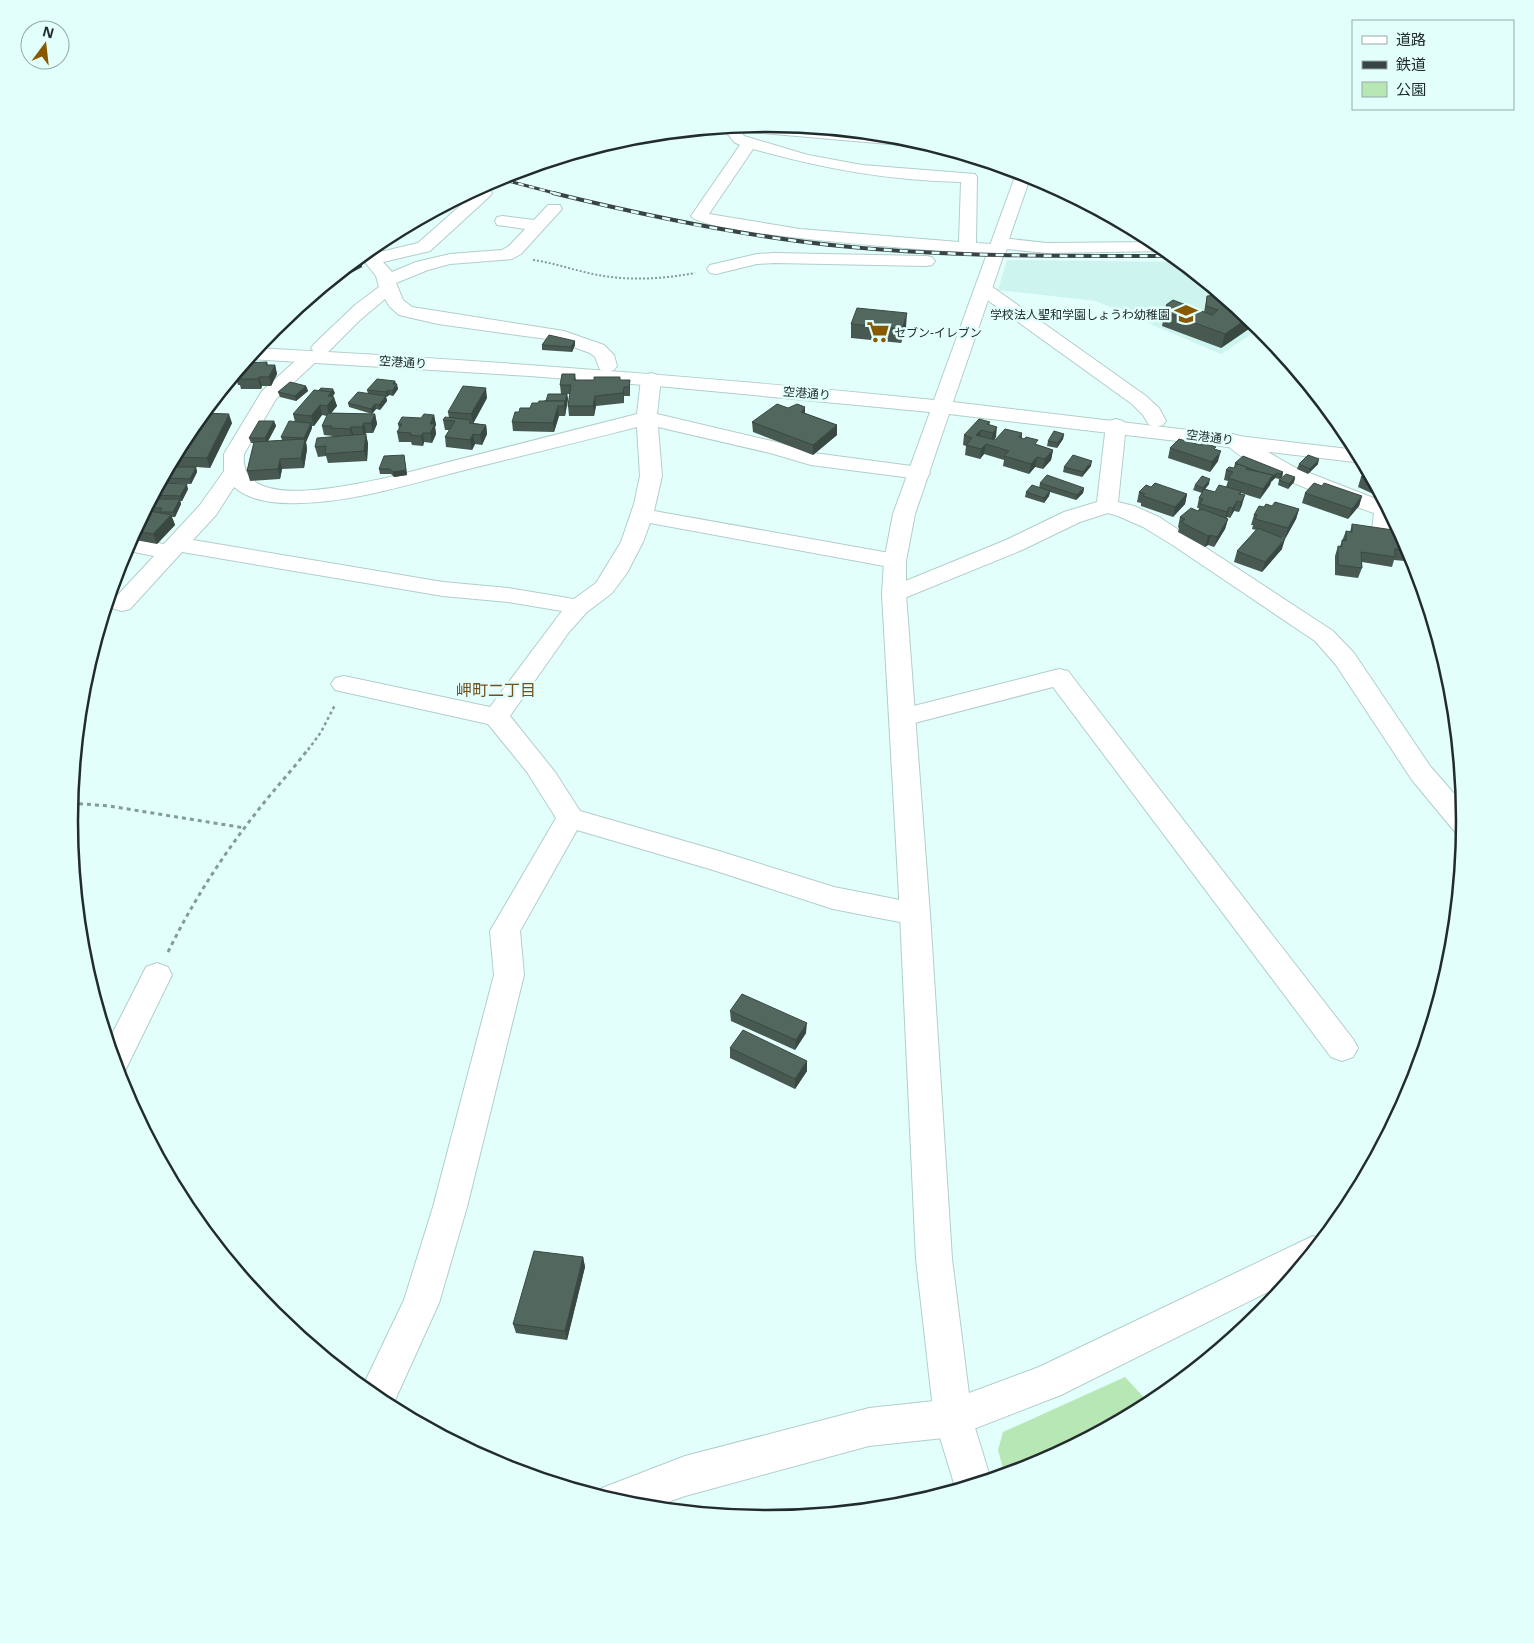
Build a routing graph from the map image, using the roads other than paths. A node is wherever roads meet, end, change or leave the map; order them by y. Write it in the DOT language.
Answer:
graph roads {
  1 [pos="734,133"];
  2 [pos="749,143"];
  3 [pos="900,145"];
  4 [pos="897,156"];
  5 [pos="1022,181"];
  6 [pos="484,194"];
  7 [pos="554,209"];
  8 [pos="503,221"];
  9 [pos="537,226"];
  10 [pos="1000,246"];
  11 [pos="967,247"];
  12 [pos="1149,247"];
  13 [pos="375,254"];
  14 [pos="371,257"];
  15 [pos="992,267"];
  16 [pos="716,269"];
  17 [pos="387,284"];
  18 [pos="985,290"];
  19 [pos="268,346"];
  20 [pos="316,352"];
  21 [pos="261,354"];
  22 [pos="607,366"];
  23 [pos="651,379"];
  24 [pos="944,401"];
  25 [pos="646,418"];
  26 [pos="1156,421"];
  27 [pos="1116,425"];
  28 [pos="1233,440"];
  29 [pos="1345,446"];
  30 [pos="1351,456"];
  31 [pos="235,471"];
  32 [pos="919,473"];
  33 [pos="1107,506"];
  34 [pos="1380,508"];
  35 [pos="641,515"];
  36 [pos="1384,516"];
  37 [pos="1392,532"];
  38 [pos="136,545"];
  39 [pos="174,548"];
  40 [pos="895,561"];
  41 [pos="894,594"];
  42 [pos="122,604"];
  43 [pos="579,606"];
  44 [pos="344,684"];
  45 [pos="496,717"];
  46 [pos="903,717"];
  47 [pos="1456,814"];
  48 [pos="570,818"];
  49 [pos="915,914"];
  50 [pos="157,975"];
  51 [pos="1342,1048"];
  52 [pos="118,1054"];
  53 [pos="1299,1259"];
  54 [pos="380,1392"];
  55 [pos="953,1418"];
  56 [pos="971,1480"];
  57 [pos="629,1497"];
  1 -- 2 [label="street"];
  2 -- 11 [label="street"];
  2 -- 11 [label="street"];
  3 -- 4 [label="street"];
  5 -- 10 [label="street"];
  6 -- 13 [label="street"];
  7 -- 9 [label="street"];
  8 -- 9 [label="street"];
  9 -- 17 [label="street"];
  10 -- 11 [label="street"];
  10 -- 12 [label="street"];
  10 -- 15 [label="street"];
  14 -- 17 [label="street"];
  15 -- 16 [label="street"];
  15 -- 18 [label="street"];
  17 -- 20 [label="street"];
  17 -- 22 [label="street"];
  18 -- 24 [label="street"];
  18 -- 26 [label="street"];
  19 -- 20 [label="street, 空港通り"];
  20 -- 21 [label="street, 空港通り"];
  20 -- 22 [label="street, 空港通り"];
  20 -- 23 [label="street, 空港通り"];
  20 -- 31 [label="street"];
  22 -- 24 [label="street, 空港通り"];
  23 -- 24 [label="street, 空港通り"];
  23 -- 25 [label="street"];
  24 -- 26 [label="street, 空港通り"];
  24 -- 27 [label="street, 空港通り"];
  24 -- 32 [label="street"];
  25 -- 31 [label="street"];
  25 -- 32 [label="street"];
  25 -- 35 [label="street"];
  26 -- 29 [label="street, 空港通り"];
  27 -- 28 [label="street, 空港通り"];
  27 -- 33 [label="street"];
  28 -- 30 [label="street, 空港通り"];
  28 -- 34 [label="street"];
  31 -- 39 [label="street"];
  32 -- 40 [label="street"];
  33 -- 41 [label="street"];
  33 -- 47 [label="street"];
  35 -- 40 [label="street"];
  35 -- 43 [label="street"];
  36 -- 37 [label="street"];
  38 -- 39 [label="street"];
  39 -- 42 [label="street"];
  39 -- 43 [label="street"];
  40 -- 41 [label="street"];
  41 -- 46 [label="street"];
  43 -- 45 [label="street"];
  44 -- 45 [label="street"];
  45 -- 48 [label="street"];
  46 -- 49 [label="street"];
  46 -- 51 [label="street"];
  48 -- 49 [label="street"];
  48 -- 54 [label="street"];
  49 -- 55 [label="street"];
  50 -- 52 [label="street"];
  53 -- 55 [label="street"];
  55 -- 56 [label="street"];
  55 -- 57 [label="street"];
}
